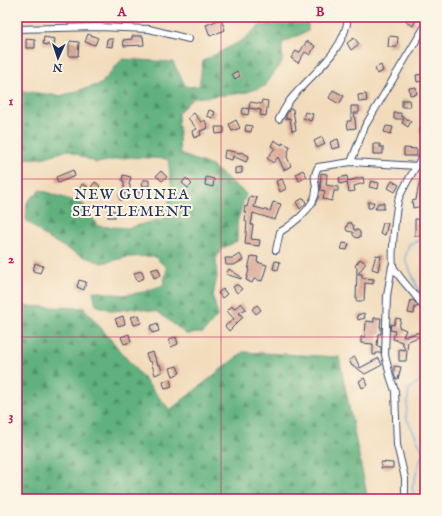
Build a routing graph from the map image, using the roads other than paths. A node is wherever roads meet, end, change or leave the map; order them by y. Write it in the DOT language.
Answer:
graph roads {
  1 [pos="348,17"];
  2 [pos="425,26"];
  3 [pos="17,29"];
  4 [pos="189,39"];
  5 [pos="279,119"];
  6 [pos="425,152"];
  7 [pos="351,162"];
  8 [pos="417,166"];
  9 [pos="276,250"];
  10 [pos="392,266"];
  11 [pos="425,310"];
  12 [pos="405,499"];
  1 -- 5 [label="street"];
  2 -- 7 [label="street"];
  3 -- 4 [label="street"];
  6 -- 8 [label="street"];
  7 -- 8 [label="street"];
  7 -- 9 [label="street"];
  8 -- 10 [label="street"];
  10 -- 11 [label="street"];
  10 -- 12 [label="street"];
}
